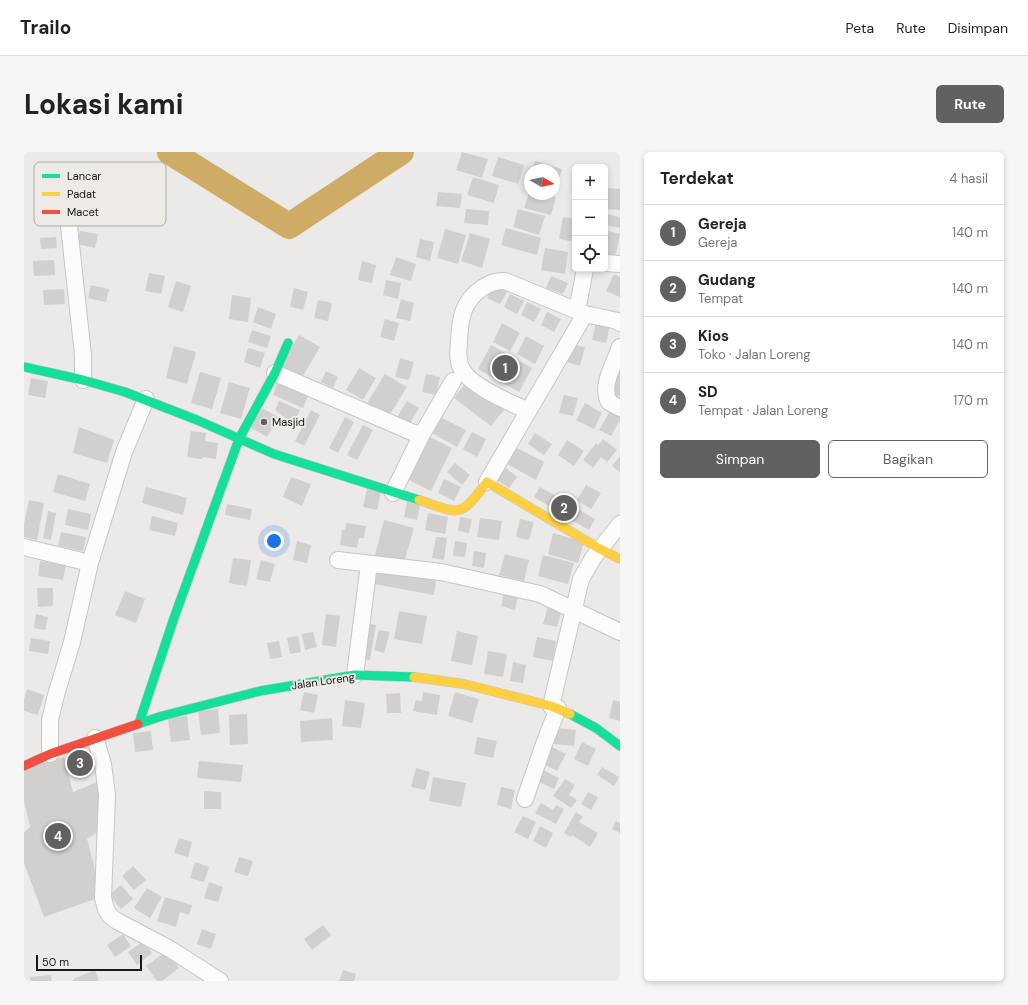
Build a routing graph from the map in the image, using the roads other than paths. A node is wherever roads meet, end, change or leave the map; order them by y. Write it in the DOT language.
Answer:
graph roads {
  1 [pos="69,226"];
  2 [pos="608,263"];
  3 [pos="620,264"];
  4 [pos="585,272"];
  5 [pos="581,312"];
  6 [pos="620,323"];
  7 [pos="288,343"];
  8 [pos="620,347"];
  9 [pos="24,367"];
  10 [pos="275,373"];
  11 [pos="83,380"];
  12 [pos="453,381"];
  13 [pos="146,400"];
  14 [pos="620,408"];
  15 [pos="528,411"];
  16 [pos="421,436"];
  17 [pos="239,439"];
  18 [pos="487,482"];
  19 [pos="393,493"];
  20 [pos="620,524"];
  21 [pos="24,547"];
  22 [pos="600,549"];
  23 [pos="620,559"];
  24 [pos="338,560"];
  25 [pos="90,563"];
  26 [pos="369,564"];
  27 [pos="573,610"];
  28 [pos="620,632"];
  29 [pos="355,675"];
  30 [pos="555,707"];
  31 [pos="140,724"];
  32 [pos="95,738"];
  33 [pos="620,746"];
  34 [pos="50,754"];
  35 [pos="24,766"];
  36 [pos="525,799"];
  37 [pos="220,981"];
  1 -- 11 [label="street"];
  2 -- 3 [label="street"];
  4 -- 5 [label="street"];
  5 -- 6 [label="street"];
  5 -- 15 [label="street"];
  5 -- 15 [label="street"];
  7 -- 10 [label="street"];
  8 -- 14 [label="street"];
  9 -- 11 [label="street"];
  10 -- 16 [label="street"];
  10 -- 17 [label="street"];
  11 -- 13 [label="street"];
  12 -- 16 [label="street"];
  13 -- 17 [label="street"];
  13 -- 25 [label="street"];
  15 -- 18 [label="street"];
  16 -- 19 [label="street"];
  17 -- 19 [label="street"];
  17 -- 31 [label="street"];
  18 -- 19 [label="street"];
  18 -- 22 [label="street"];
  20 -- 22 [label="street"];
  21 -- 25 [label="street"];
  22 -- 23 [label="street"];
  22 -- 27 [label="street"];
  24 -- 26 [label="street"];
  25 -- 34 [label="street"];
  26 -- 27 [label="street"];
  26 -- 29 [label="street"];
  27 -- 28 [label="street"];
  27 -- 30 [label="street"];
  29 -- 30 [label="street, Jalan Loreng"];
  29 -- 31 [label="street, Jalan Loreng"];
  30 -- 33 [label="street, Jalan Loreng"];
  30 -- 36 [label="street"];
  31 -- 32 [label="street, Jalan Loreng"];
  32 -- 34 [label="street, Jalan Loreng"];
  32 -- 37 [label="street"];
  34 -- 35 [label="street, Jalan Loreng"];
}
